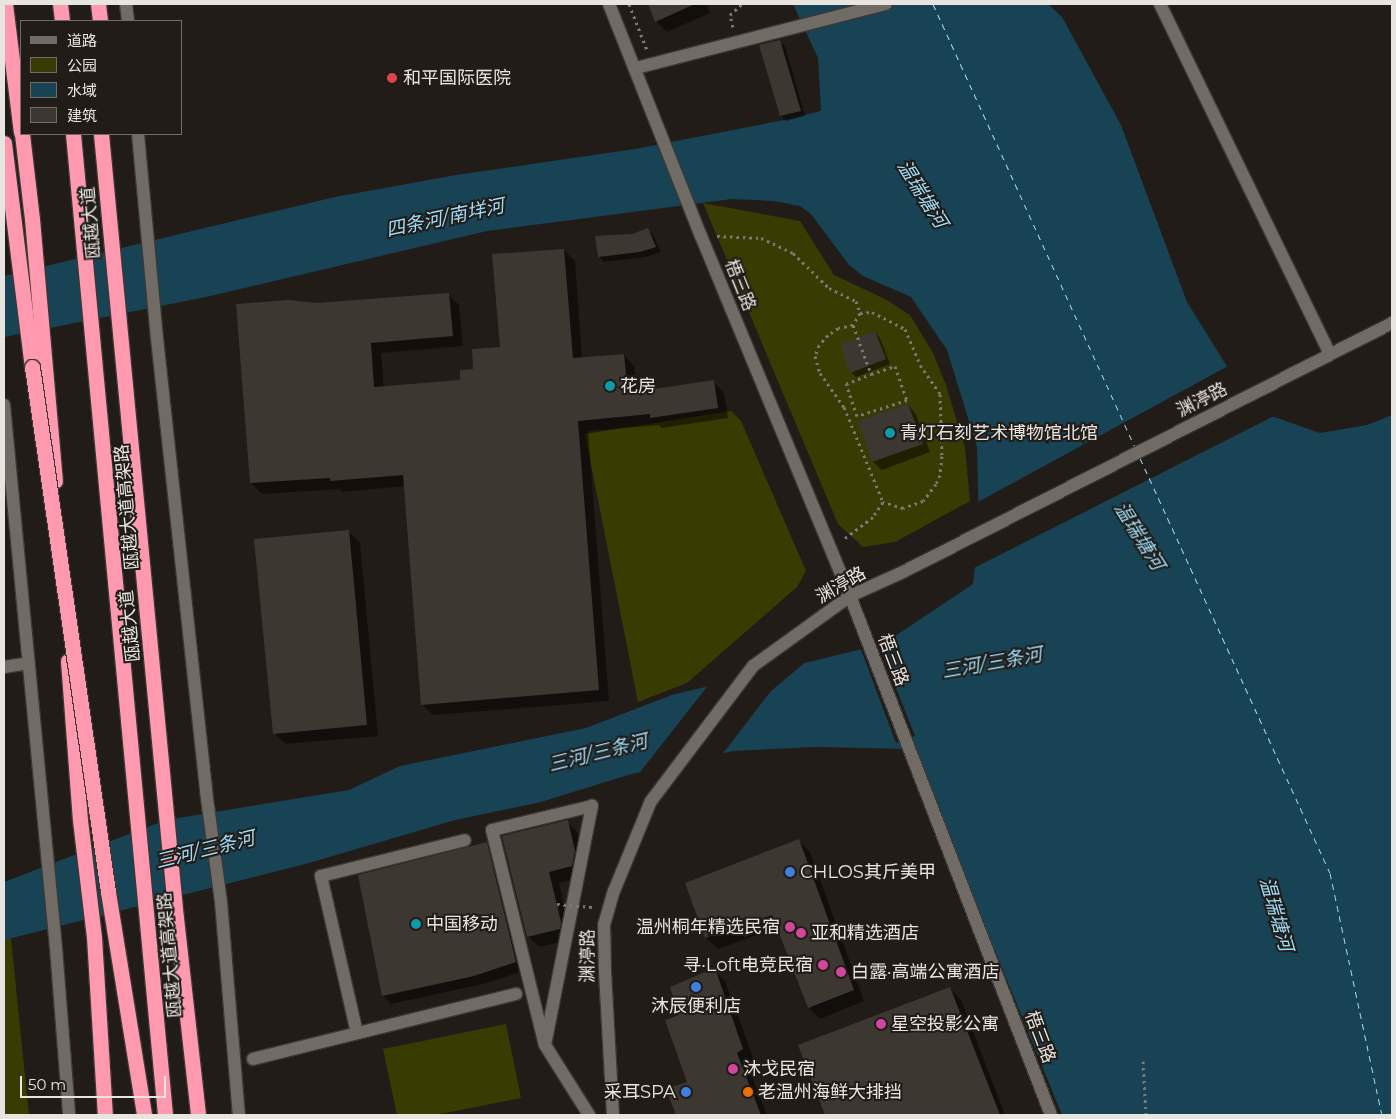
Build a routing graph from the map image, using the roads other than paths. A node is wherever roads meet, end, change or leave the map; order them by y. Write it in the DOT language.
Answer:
graph roads {
  1 [pos="5,4"];
  2 [pos="60,4"];
  3 [pos="88,4"];
  4 [pos="98,4"];
  5 [pos="126,4"];
  6 [pos="609,4"];
  7 [pos="886,4"];
  8 [pos="1160,4"];
  9 [pos="62,20"];
  10 [pos="90,20"];
  11 [pos="100,20"];
  12 [pos="128,20"];
  13 [pos="636,68"];
  14 [pos="20,125"];
  15 [pos="21,135"];
  16 [pos="73,135"];
  17 [pos="101,135"];
  18 [pos="111,135"];
  19 [pos="138,135"];
  20 [pos="4,143"];
  21 [pos="1392,323"];
  22 [pos="1330,354"];
  23 [pos="4,405"];
  24 [pos="850,596"];
  25 [pos="29,663"];
  26 [pos="4,667"];
  27 [pos="465,840"];
  28 [pos="516,994"];
  29 [pos="357,1033"];
  30 [pos="545,1045"];
  31 [pos="253,1059"];
  32 [pos="69,1115"];
  33 [pos="105,1115"];
  34 [pos="144,1115"];
  35 [pos="165,1115"];
  36 [pos="198,1115"];
  37 [pos="204,1115"];
  38 [pos="240,1115"];
  39 [pos="589,1115"];
  40 [pos="613,1115"];
  41 [pos="1052,1115"];
  1 -- 14 [label="highway"];
  2 -- 9 [label="highway"];
  3 -- 10 [label="highway"];
  4 -- 11 [label="highway"];
  5 -- 12 [label="street"];
  6 -- 13 [label="street"];
  7 -- 13 [label="street"];
  8 -- 22 [label="street"];
  13 -- 24 [label="street, 梧三路"];
  15 -- 33 [label="highway"];
  16 -- 35 [label="highway, 瓯越大道高架路"];
  17 -- 36 [label="highway, 瓯越大道"];
  18 -- 37 [label="highway, 瓯越大道高架路"];
  19 -- 38 [label="street"];
  20 -- 34 [label="highway, bridge"];
  21 -- 22 [label="street, 渊渟路"];
  22 -- 24 [label="street, 渊渟路"];
  23 -- 25 [label="street"];
  24 -- 40 [label="street, 渊渟路"];
  24 -- 41 [label="street, 梧三路"];
  25 -- 26 [label="street"];
  25 -- 32 [label="street"];
  27 -- 29 [label="street"];
  28 -- 29 [label="street"];
  29 -- 31 [label="street"];
  30 -- 30 [label="street"];
  30 -- 39 [label="street"];
}
